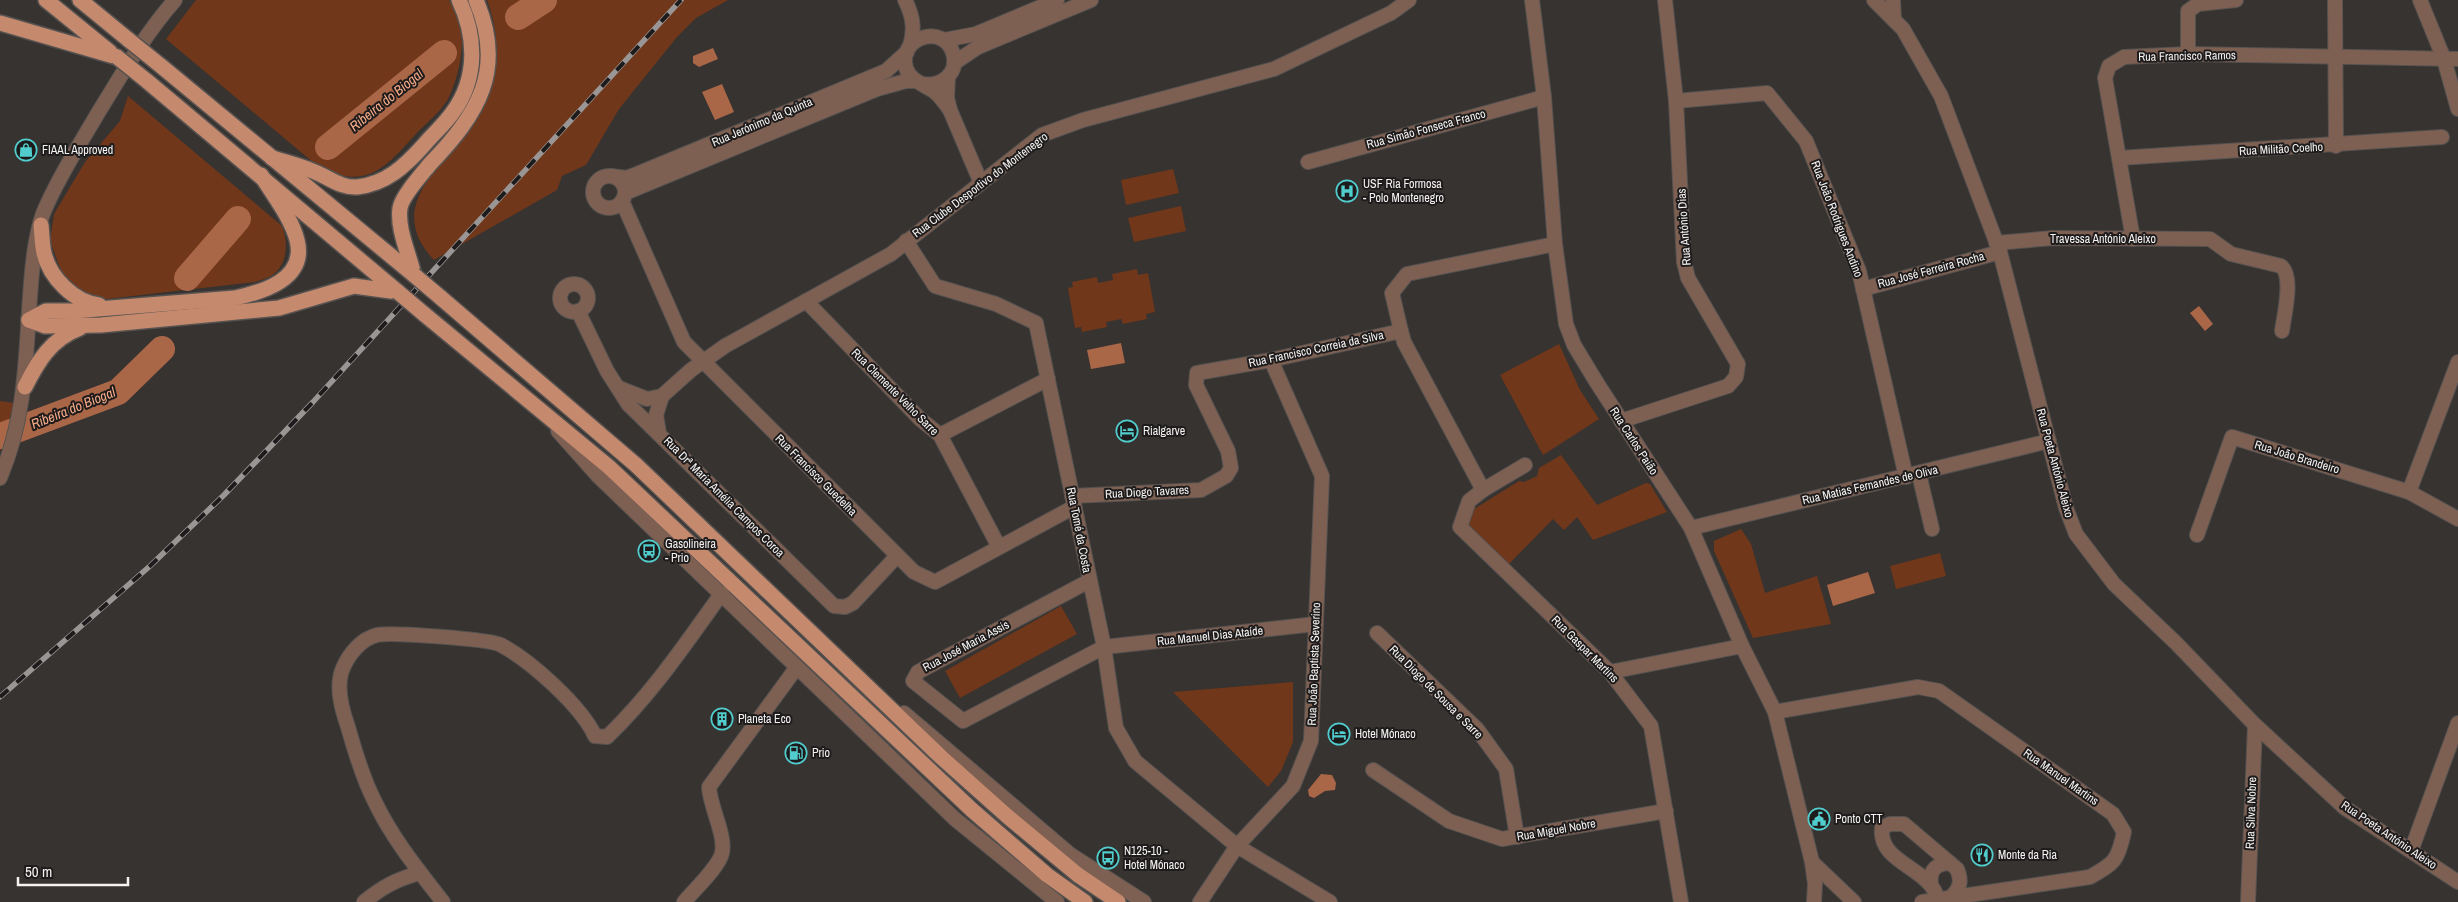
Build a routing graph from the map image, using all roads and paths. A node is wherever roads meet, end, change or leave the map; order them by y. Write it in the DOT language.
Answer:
graph roads {
  1 [pos="46,0"];
  2 [pos="80,0"];
  3 [pos="95,0"];
  4 [pos="175,0"];
  5 [pos="460,0"];
  6 [pos="476,0"];
  7 [pos="1057,0"];
  8 [pos="1091,0"];
  9 [pos="1408,0"];
  10 [pos="1532,0"];
  11 [pos="1665,0"];
  12 [pos="1874,0"];
  13 [pos="1892,0"];
  14 [pos="2236,0"];
  15 [pos="2334,0"];
  16 [pos="2420,0"];
  17 [pos="907,4"];
  18 [pos="1894,20"];
  19 [pos="0,22"];
  20 [pos="126,37"];
  21 [pos="941,38"];
  22 [pos="908,49"];
  23 [pos="2188,54"];
  24 [pos="117,57"];
  25 [pos="2336,57"];
  26 [pos="2444,59"];
  27 [pos="2458,59"];
  28 [pos="954,63"];
  29 [pos="948,78"];
  30 [pos="919,83"];
  31 [pos="1544,97"];
  32 [pos="1676,101"];
  33 [pos="2458,109"];
  34 [pos="950,110"];
  35 [pos="2442,137"];
  36 [pos="2336,146"];
  37 [pos="272,158"];
  38 [pos="2119,158"];
  39 [pos="1308,162"];
  40 [pos="261,176"];
  41 [pos="611,176"];
  42 [pos="981,183"];
  43 [pos="624,197"];
  44 [pos="606,207"];
  45 [pos="631,222"];
  46 [pos="41,225"];
  47 [pos="2133,239"];
  48 [pos="2210,239"];
  49 [pos="2225,240"];
  50 [pos="906,242"];
  51 [pos="1555,244"];
  52 [pos="1998,248"];
  53 [pos="414,275"];
  54 [pos="1863,289"];
  55 [pos="398,292"];
  56 [pos="806,301"];
  57 [pos="111,306"];
  58 [pos="578,311"];
  59 [pos="30,320"];
  60 [pos="101,324"];
  61 [pos="1401,331"];
  62 [pos="2282,331"];
  63 [pos="1271,360"];
  64 [pos="703,362"];
  65 [pos="2458,362"];
  66 [pos="1197,373"];
  67 [pos="1048,380"];
  68 [pos="24,387"];
  69 [pos="619,388"];
  70 [pos="662,396"];
  71 [pos="528,398"];
  72 [pos="1621,421"];
  73 [pos="659,433"];
  74 [pos="940,435"];
  75 [pos="2049,441"];
  76 [pos="1526,466"];
  77 [pos="1913,475"];
  78 [pos="0,478"];
  79 [pos="1483,490"];
  80 [pos="2409,492"];
  81 [pos="1073,501"];
  82 [pos="2458,519"];
  83 [pos="1691,528"];
  84 [pos="1932,529"];
  85 [pos="2197,535"];
  86 [pos="999,546"];
  87 [pos="897,556"];
  88 [pos="1089,582"];
  89 [pos="722,593"];
  90 [pos="1316,624"];
  91 [pos="1377,633"];
  92 [pos="1742,646"];
  93 [pos="1104,647"];
  94 [pos="797,666"];
  95 [pos="853,672"];
  96 [pos="1610,672"];
  97 [pos="1776,712"];
  98 [pos="2458,722"];
  99 [pos="2255,725"];
  100 [pos="1373,770"];
  101 [pos="1666,811"];
  102 [pos="1517,837"];
  103 [pos="1237,846"];
  104 [pos="2410,851"];
  105 [pos="1812,862"];
  106 [pos="1950,863"];
  107 [pos="420,872"];
  108 [pos="2458,882"];
  109 [pos="1931,884"];
  110 [pos="1207,889"];
  111 [pos="1944,900"];
  112 [pos="364,902"];
  113 [pos="443,902"];
  114 [pos="684,902"];
  115 [pos="1057,902"];
  116 [pos="1085,902"];
  117 [pos="1118,902"];
  118 [pos="1144,902"];
  119 [pos="1196,902"];
  120 [pos="1200,902"];
  121 [pos="1330,902"];
  122 [pos="1681,902"];
  123 [pos="1814,902"];
  124 [pos="1854,902"];
  125 [pos="1922,902"];
  126 [pos="2248,902"];
  1 -- 24 [label="main road"];
  2 -- 20 [label="main road"];
  3 -- 20 [label="main road"];
  4 -- 46 [label="street"];
  5 -- 37 [label="main road"];
  6 -- 53 [label="main road"];
  7 -- 21 [label="street, Rua Jerónimo da Quinta"];
  8 -- 28 [label="street"];
  9 -- 42 [label="street, Rua Clube Desportivo do Montenegro"];
  10 -- 31 [label="street, Rua Carlos Paião"];
  11 -- 32 [label="street, Rua António Dias"];
  12 -- 18 [label="street, Rua Poeta António Aleixo"];
  13 -- 18 [label="street"];
  14 -- 23 [label="street"];
  15 -- 25 [label="street"];
  16 -- 26 [label="street"];
  17 -- 21 [label="street"];
  17 -- 22 [label="street"];
  18 -- 52 [label="street, Rua Poeta António Aleixo"];
  19 -- 24 [label="main road"];
  20 -- 37 [label="main road, bridge"];
  21 -- 22 [label="street, Rua Jerónimo da Quinta"];
  21 -- 28 [label="street"];
  22 -- 30 [label="street"];
  22 -- 41 [label="street, Rua Jerónimo da Quinta"];
  23 -- 25 [label="street, Rua Francisco Ramos"];
  23 -- 38 [label="street, Rua Francisco Ramos"];
  24 -- 40 [label="main road, bridge"];
  25 -- 26 [label="street, Rua Francisco Ramos"];
  25 -- 36 [label="street"];
  26 -- 27 [label="street, Rua Francisco Ramos"];
  26 -- 33 [label="street"];
  28 -- 29 [label="street"];
  29 -- 30 [label="street, Rua Jerónimo da Quinta"];
  29 -- 34 [label="street"];
  30 -- 34 [label="street"];
  30 -- 43 [label="street, Rua Jerónimo da Quinta"];
  31 -- 39 [label="street, Rua Simão Fonseca Franco"];
  31 -- 51 [label="street, Rua Carlos Paião"];
  32 -- 54 [label="street, Rua João Rodrigues Andino"];
  32 -- 72 [label="street, Rua António Dias"];
  34 -- 42 [label="street"];
  35 -- 36 [label="street, Rua Militão Coelho"];
  36 -- 38 [label="street, Rua Militão Coelho"];
  37 -- 53 [label="main road"];
  38 -- 47 [label="street, Rua Francisco Ramos"];
  40 -- 55 [label="main road"];
  40 -- 57 [label="main road"];
  41 -- 43 [label="street"];
  41 -- 44 [label="street"];
  42 -- 50 [label="street, Rua Clube Desportivo do Montenegro"];
  43 -- 44 [label="street, Rua Jerónimo da Quinta"];
  43 -- 45 [label="street, Rua Francisco Guedelha"];
  44 -- 45 [label="street"];
  45 -- 64 [label="street, Rua Francisco Guedelha"];
  46 -- 57 [label="main road"];
  46 -- 59 [label="street"];
  47 -- 48 [label="street, Travessa António Aleixo"];
  47 -- 52 [label="street, Travessa António Aleixo"];
  48 -- 49 [label="street, Travessa António Aleixo"];
  48 -- 62 [label="street"];
  50 -- 56 [label="street, Rua Clube Desportivo do Montenegro"];
  50 -- 67 [label="street, Rua Tomé da Costa"];
  51 -- 61 [label="street, Rua Francisco Correia da Silva"];
  51 -- 72 [label="street, Rua Carlos Paião"];
  52 -- 54 [label="street, Rua José Ferreira Rocha"];
  52 -- 75 [label="street, Rua Poeta António Aleixo"];
  53 -- 95 [label="main road, bridge"];
  54 -- 77 [label="street, Rua João Rodrigues Andino"];
  55 -- 60 [label="main road"];
  55 -- 71 [label="main road, bridge"];
  56 -- 64 [label="street, Rua Clube Desportivo do Montenegro"];
  56 -- 74 [label="street, Rua Clemente Velho Sarre"];
  57 -- 59 [label="main road"];
  58 -- 69 [label="street, Rua Drª Maria Amélia Campos Coroa"];
  59 -- 60 [label="main road"];
  59 -- 68 [label="street"];
  60 -- 68 [label="main road"];
  61 -- 63 [label="street, Rua Francisco Correia da Silva"];
  61 -- 79 [label="street"];
  63 -- 66 [label="street, Rua Francisco Correia da Silva"];
  63 -- 90 [label="street, Rua João Baptista Severino"];
  64 -- 70 [label="street, Rua Clube Desportivo do Montenegro"];
  64 -- 87 [label="street, Rua Francisco Guedelha"];
  65 -- 80 [label="street"];
  66 -- 81 [label="street, Rua Diogo Tavares"];
  67 -- 74 [label="street"];
  67 -- 81 [label="street, Rua Tomé da Costa"];
  68 -- 78 [label="street"];
  69 -- 70 [label="street"];
  69 -- 73 [label="street, Rua Drª Maria Amélia Campos Coroa"];
  70 -- 73 [label="street"];
  71 -- 89 [label="street"];
  71 -- 116 [label="main road"];
  72 -- 83 [label="street, Rua Carlos Paião"];
  73 -- 87 [label="street, Rua Drª Maria Amélia Campos Coroa"];
  74 -- 86 [label="street, Rua Clemente Velho Sarre"];
  75 -- 77 [label="street, Rua Matias Fernandes de Oliva"];
  75 -- 99 [label="street, Rua Poeta António Aleixo"];
  76 -- 79 [label="street, Rua Gaspar Martins"];
  77 -- 83 [label="street, Rua Matias Fernandes de Oliva"];
  77 -- 84 [label="street, Rua João Rodrigues Andino"];
  79 -- 96 [label="street, Rua Gaspar Martins"];
  80 -- 82 [label="street, Rua João Brandeiro"];
  80 -- 85 [label="street, Rua João Brandeiro"];
  81 -- 86 [label="street, Rua Francisco Guedelha"];
  81 -- 88 [label="street, Rua Tomé da Costa"];
  83 -- 92 [label="street, Rua Carlos Paião"];
  86 -- 87 [label="street, Rua Francisco Guedelha"];
  88 -- 93 [label="street, Rua Tomé da Costa"];
  88 -- 93 [label="street, Rua José Maria Assis"];
  89 -- 94 [label="street"];
  89 -- 107 [label="street"];
  90 -- 93 [label="street, Rua Manuel Dias Ataíde"];
  90 -- 103 [label="street, Rua João Baptista Severino"];
  91 -- 102 [label="street, Rua Diogo de Sousa e Sarre"];
  92 -- 96 [label="street"];
  92 -- 97 [label="street, Rua Carlos Paião"];
  93 -- 103 [label="street, Rua Tomé da Costa"];
  94 -- 114 [label="street"];
  94 -- 115 [label="street"];
  95 -- 117 [label="main road"];
  95 -- 118 [label="street"];
  96 -- 101 [label="street, Rua Gaspar Martins"];
  97 -- 105 [label="street, Rua Carlos Paião"];
  97 -- 111 [label="street, Rua Manuel Martins"];
  98 -- 104 [label="street"];
  99 -- 104 [label="street, Rua Poeta António Aleixo"];
  99 -- 126 [label="street, Rua Silva Nobre"];
  100 -- 102 [label="street, Rua Miguel Nobre"];
  101 -- 102 [label="street, Rua Miguel Nobre"];
  101 -- 122 [label="street, Rua Gaspar Martins"];
  103 -- 110 [label="street, Rua João Baptista Severino"];
  103 -- 121 [label="street"];
  104 -- 108 [label="street, Rua Poeta António Aleixo"];
  105 -- 123 [label="street, Rua Carlos Paião"];
  105 -- 124 [label="street"];
  106 -- 109 [label="street"];
  106 -- 109 [label="street"];
  106 -- 111 [label="street"];
  107 -- 112 [label="street"];
  107 -- 113 [label="street"];
  109 -- 111 [label="street"];
  110 -- 119 [label="street"];
  110 -- 120 [label="street"];
  111 -- 125 [label="street, Rua Manuel Martins"];
}
